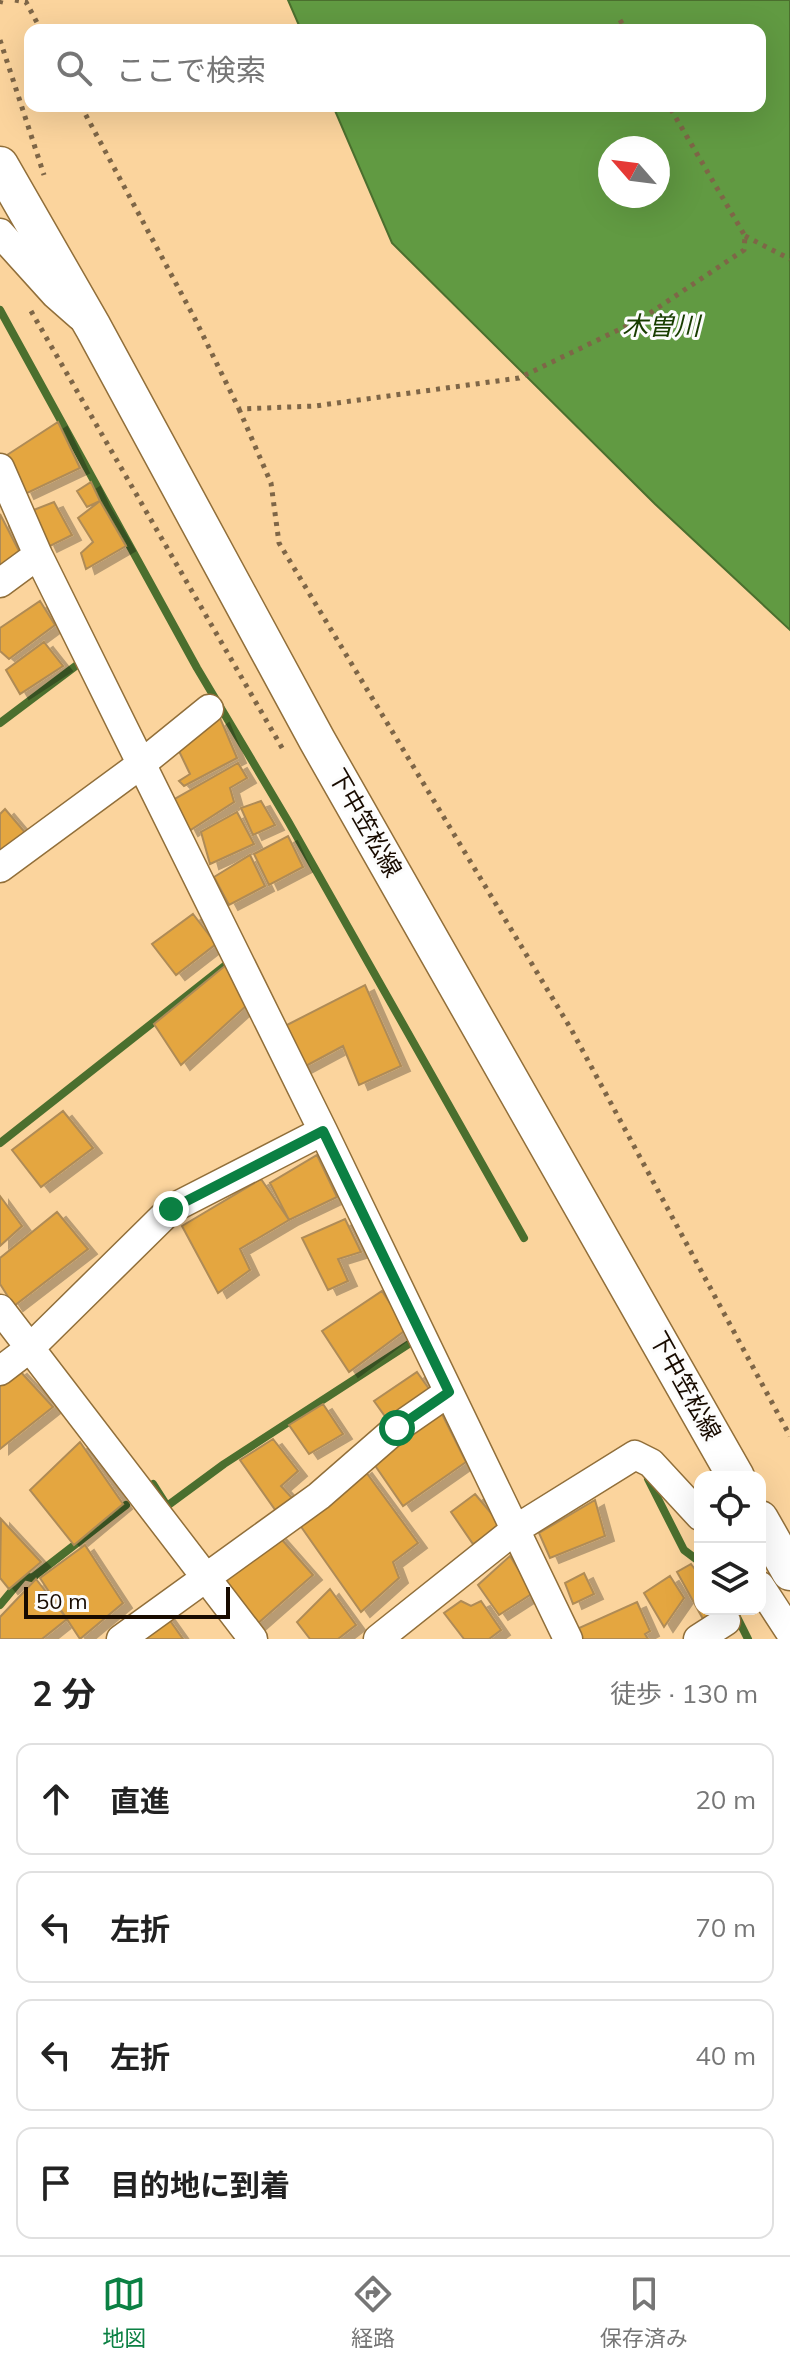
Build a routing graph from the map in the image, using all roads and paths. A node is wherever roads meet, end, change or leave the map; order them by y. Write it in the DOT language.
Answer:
graph roads {
  1 [pos="15,0"];
  2 [pos="620,20"];
  3 [pos="38,24"];
  4 [pos="622,24"];
  5 [pos="84,112"];
  6 [pos="673,112"];
  7 [pos="0,165"];
  8 [pos="0,233"];
  9 [pos="745,236"];
  10 [pos="790,259"];
  11 [pos="93,327"];
  12 [pos="239,409"];
  13 [pos="0,468"];
  14 [pos="38,555"];
  15 [pos="0,583"];
  16 [pos="209,709"];
  17 [pos="140,765"];
  18 [pos="0,868"];
  19 [pos="323,1131"];
  20 [pos="0,1309"];
  21 [pos="30,1348"];
  22 [pos="0,1371"];
  23 [pos="449,1392"];
  24 [pos="790,1436"];
  25 [pos="733,1471"];
  26 [pos="694,1510"];
  27 [pos="516,1529"];
  28 [pos="766,1530"];
  29 [pos="790,1572"];
  30 [pos="205,1576"];
  31 [pos="766,1595"];
  32 [pos="726,1621"];
  33 [pos="790,1632"];
  34 [pos="121,1639"];
  35 [pos="253,1639"];
  36 [pos="378,1639"];
  37 [pos="568,1639"];
  38 [pos="698,1639"];
  1 -- 3 [label="path"];
  2 -- 4 [label="path"];
  5 -- 12 [label="path"];
  6 -- 9 [label="path"];
  7 -- 11 [label="main road, 下中笠松線"];
  8 -- 11 [label="street"];
  9 -- 10 [label="path"];
  9 -- 12 [label="path"];
  11 -- 25 [label="main road, 下中笠松線"];
  12 -- 24 [label="path"];
  13 -- 14 [label="street"];
  14 -- 15 [label="street"];
  14 -- 17 [label="street"];
  16 -- 17 [label="street"];
  17 -- 18 [label="street"];
  17 -- 19 [label="street"];
  19 -- 21 [label="street"];
  19 -- 23 [label="street"];
  20 -- 21 [label="street"];
  21 -- 22 [label="street"];
  21 -- 30 [label="street"];
  23 -- 27 [label="street"];
  23 -- 30 [label="street"];
  26 -- 27 [label="street"];
  27 -- 36 [label="street"];
  27 -- 37 [label="street"];
  28 -- 29 [label="main road"];
  30 -- 34 [label="street"];
  30 -- 35 [label="street"];
  31 -- 33 [label="street"];
  32 -- 38 [label="street"];
}
